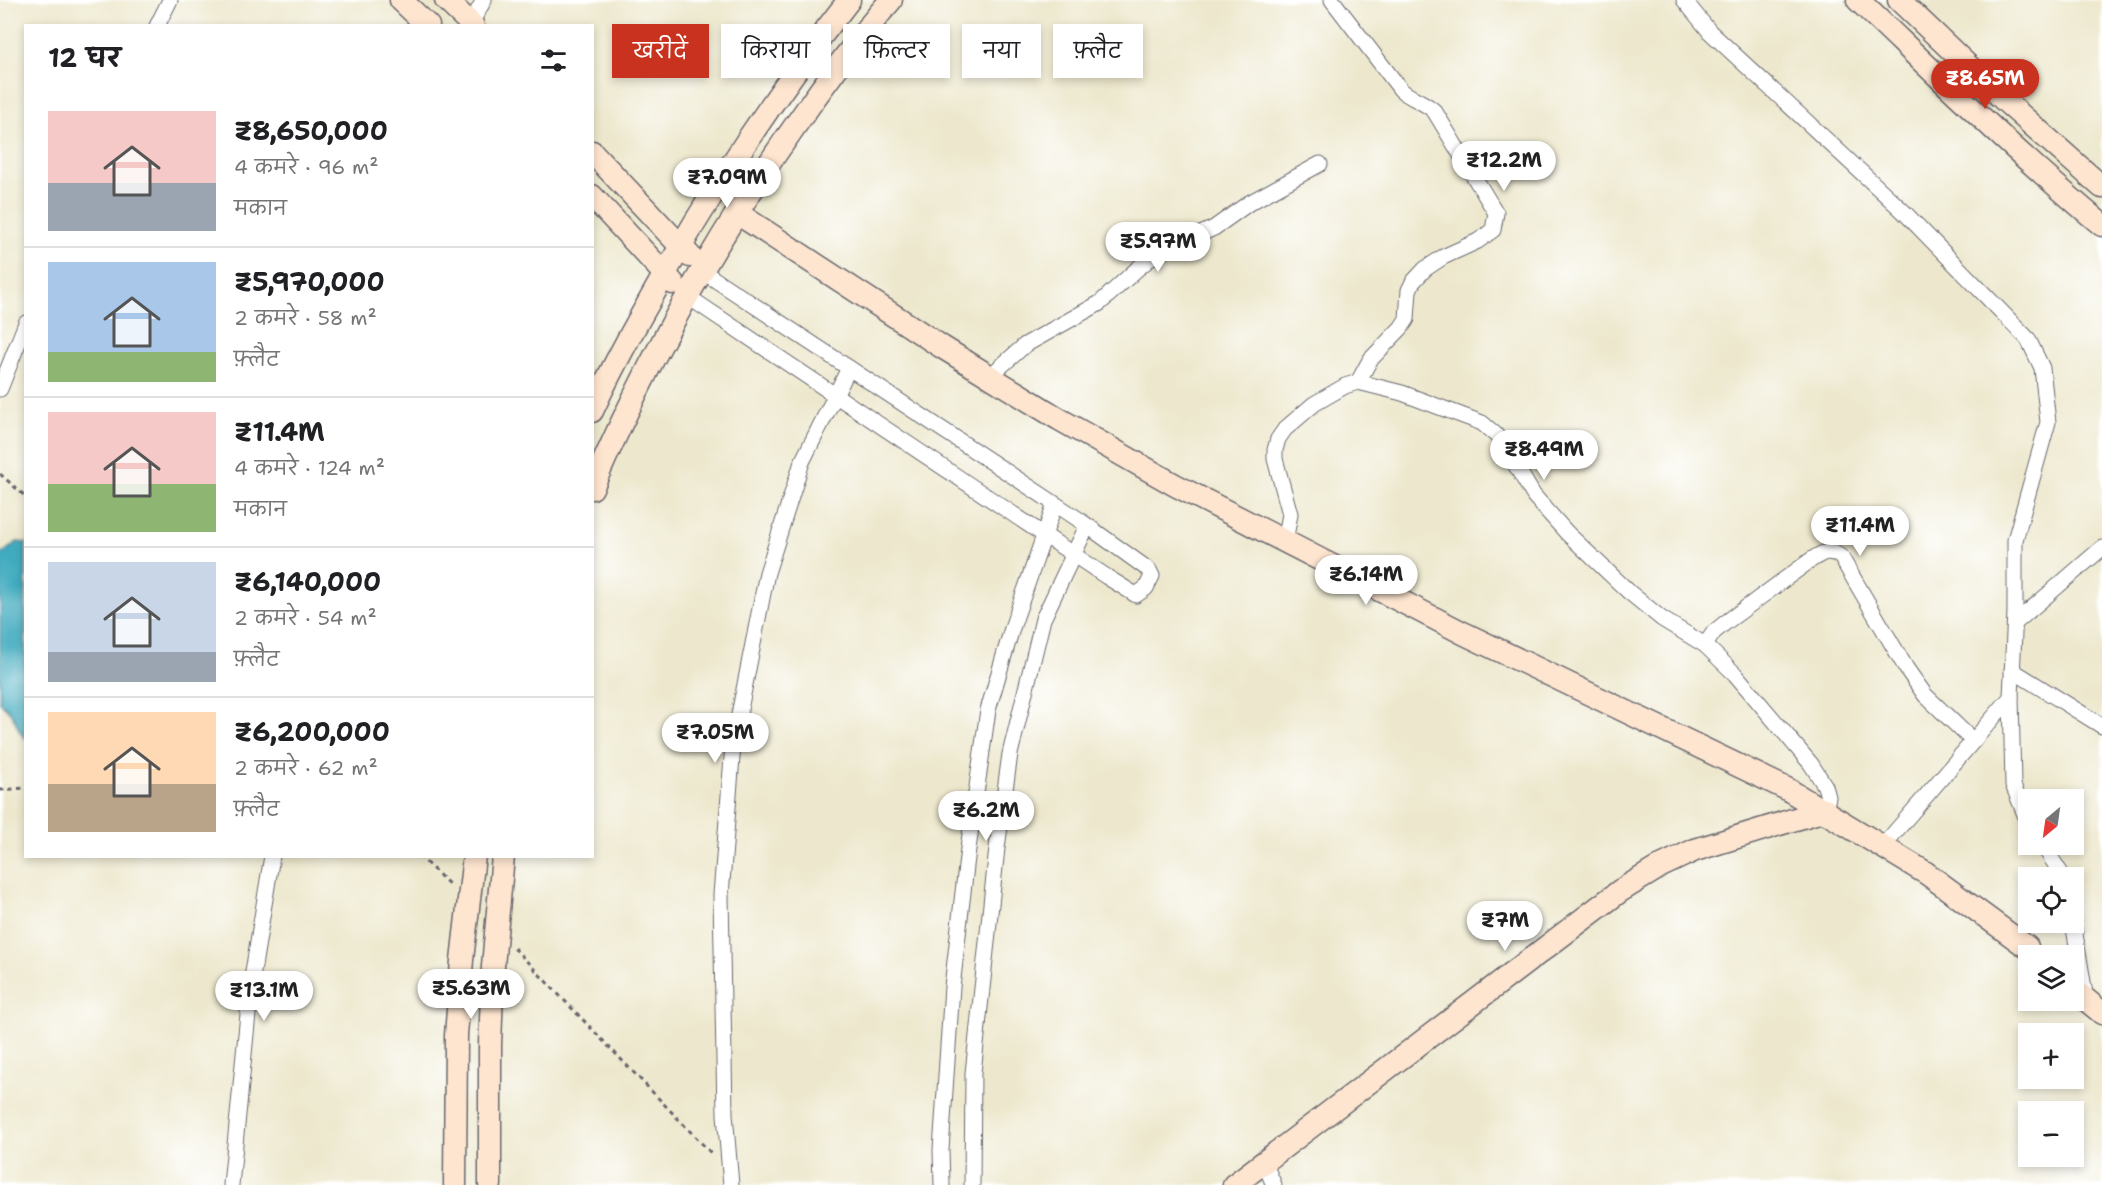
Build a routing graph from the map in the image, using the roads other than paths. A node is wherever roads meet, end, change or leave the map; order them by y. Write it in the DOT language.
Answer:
graph roads {
  1 [pos="170,0"];
  2 [pos="401,0"];
  3 [pos="446,0"];
  4 [pos="484,0"];
  5 [pos="849,0"];
  6 [pos="891,0"];
  7 [pos="1332,0"];
  8 [pos="1684,0"];
  9 [pos="1858,0"];
  10 [pos="1899,0"];
  11 [pos="158,24"];
  12 [pos="427,24"];
  13 [pos="472,24"];
  14 [pos="594,154"];
  15 [pos="1320,164"];
  16 [pos="2102,187"];
  17 [pos="594,198"];
  18 [pos="737,213"];
  19 [pos="2102,225"];
  20 [pos="681,246"];
  21 [pos="702,271"];
  22 [pos="664,274"];
  23 [pos="687,296"];
  24 [pos="24,328"];
  25 [pos="849,368"];
  26 [pos="990,376"];
  27 [pos="1359,382"];
  28 [pos="0,389"];
  29 [pos="835,395"];
  30 [pos="594,407"];
  31 [pos="594,484"];
  32 [pos="1055,504"];
  33 [pos="1087,526"];
  34 [pos="1044,535"];
  35 [pos="1285,542"];
  36 [pos="2102,548"];
  37 [pos="1075,555"];
  38 [pos="2015,622"];
  39 [pos="1705,645"];
  40 [pos="2012,670"];
  41 [pos="2011,697"];
  42 [pos="2102,726"];
  43 [pos="1973,741"];
  44 [pos="2018,797"];
  45 [pos="1824,810"];
  46 [pos="1883,846"];
  47 [pos="272,858"];
  48 [pos="474,858"];
  49 [pos="503,858"];
  50 [pos="2075,933"];
  51 [pos="2023,945"];
  52 [pos="2087,1000"];
  53 [pos="1263,1162"];
  54 [pos="730,1179"];
  55 [pos="231,1185"];
  56 [pos="455,1185"];
  57 [pos="490,1185"];
  58 [pos="942,1185"];
  59 [pos="972,1185"];
  60 [pos="1234,1185"];
  61 [pos="1275,1185"];
  1 -- 11 [label="street"];
  2 -- 12 [label="street"];
  3 -- 13 [label="street"];
  4 -- 13 [label="street"];
  5 -- 20 [label="street"];
  6 -- 18 [label="street"];
  7 -- 27 [label="street"];
  8 -- 38 [label="street"];
  9 -- 19 [label="street"];
  10 -- 16 [label="street"];
  14 -- 20 [label="street"];
  15 -- 26 [label="street"];
  17 -- 22 [label="street"];
  18 -- 21 [label="street"];
  18 -- 26 [label="street"];
  20 -- 21 [label="street"];
  20 -- 22 [label="street"];
  21 -- 23 [label="street"];
  21 -- 25 [label="street"];
  22 -- 23 [label="street"];
  22 -- 30 [label="street"];
  23 -- 29 [label="street"];
  23 -- 31 [label="street"];
  24 -- 28 [label="street"];
  25 -- 29 [label="street"];
  25 -- 32 [label="street"];
  26 -- 35 [label="street"];
  27 -- 35 [label="street"];
  27 -- 39 [label="street"];
  29 -- 34 [label="street"];
  29 -- 54 [label="street"];
  32 -- 33 [label="street"];
  32 -- 34 [label="street"];
  33 -- 37 [label="street"];
  33 -- 37 [label="street"];
  34 -- 37 [label="street"];
  34 -- 58 [label="street"];
  35 -- 45 [label="street"];
  36 -- 38 [label="street"];
  37 -- 59 [label="street"];
  38 -- 40 [label="street"];
  39 -- 43 [label="street"];
  39 -- 45 [label="street"];
  40 -- 41 [label="street"];
  40 -- 42 [label="street"];
  41 -- 43 [label="street"];
  41 -- 44 [label="street"];
  43 -- 46 [label="street"];
  45 -- 46 [label="street"];
  45 -- 53 [label="street"];
  46 -- 51 [label="street"];
  47 -- 55 [label="street"];
  48 -- 56 [label="street"];
  49 -- 57 [label="street"];
  50 -- 52 [label="street"];
  53 -- 60 [label="street"];
  53 -- 61 [label="street"];
}
